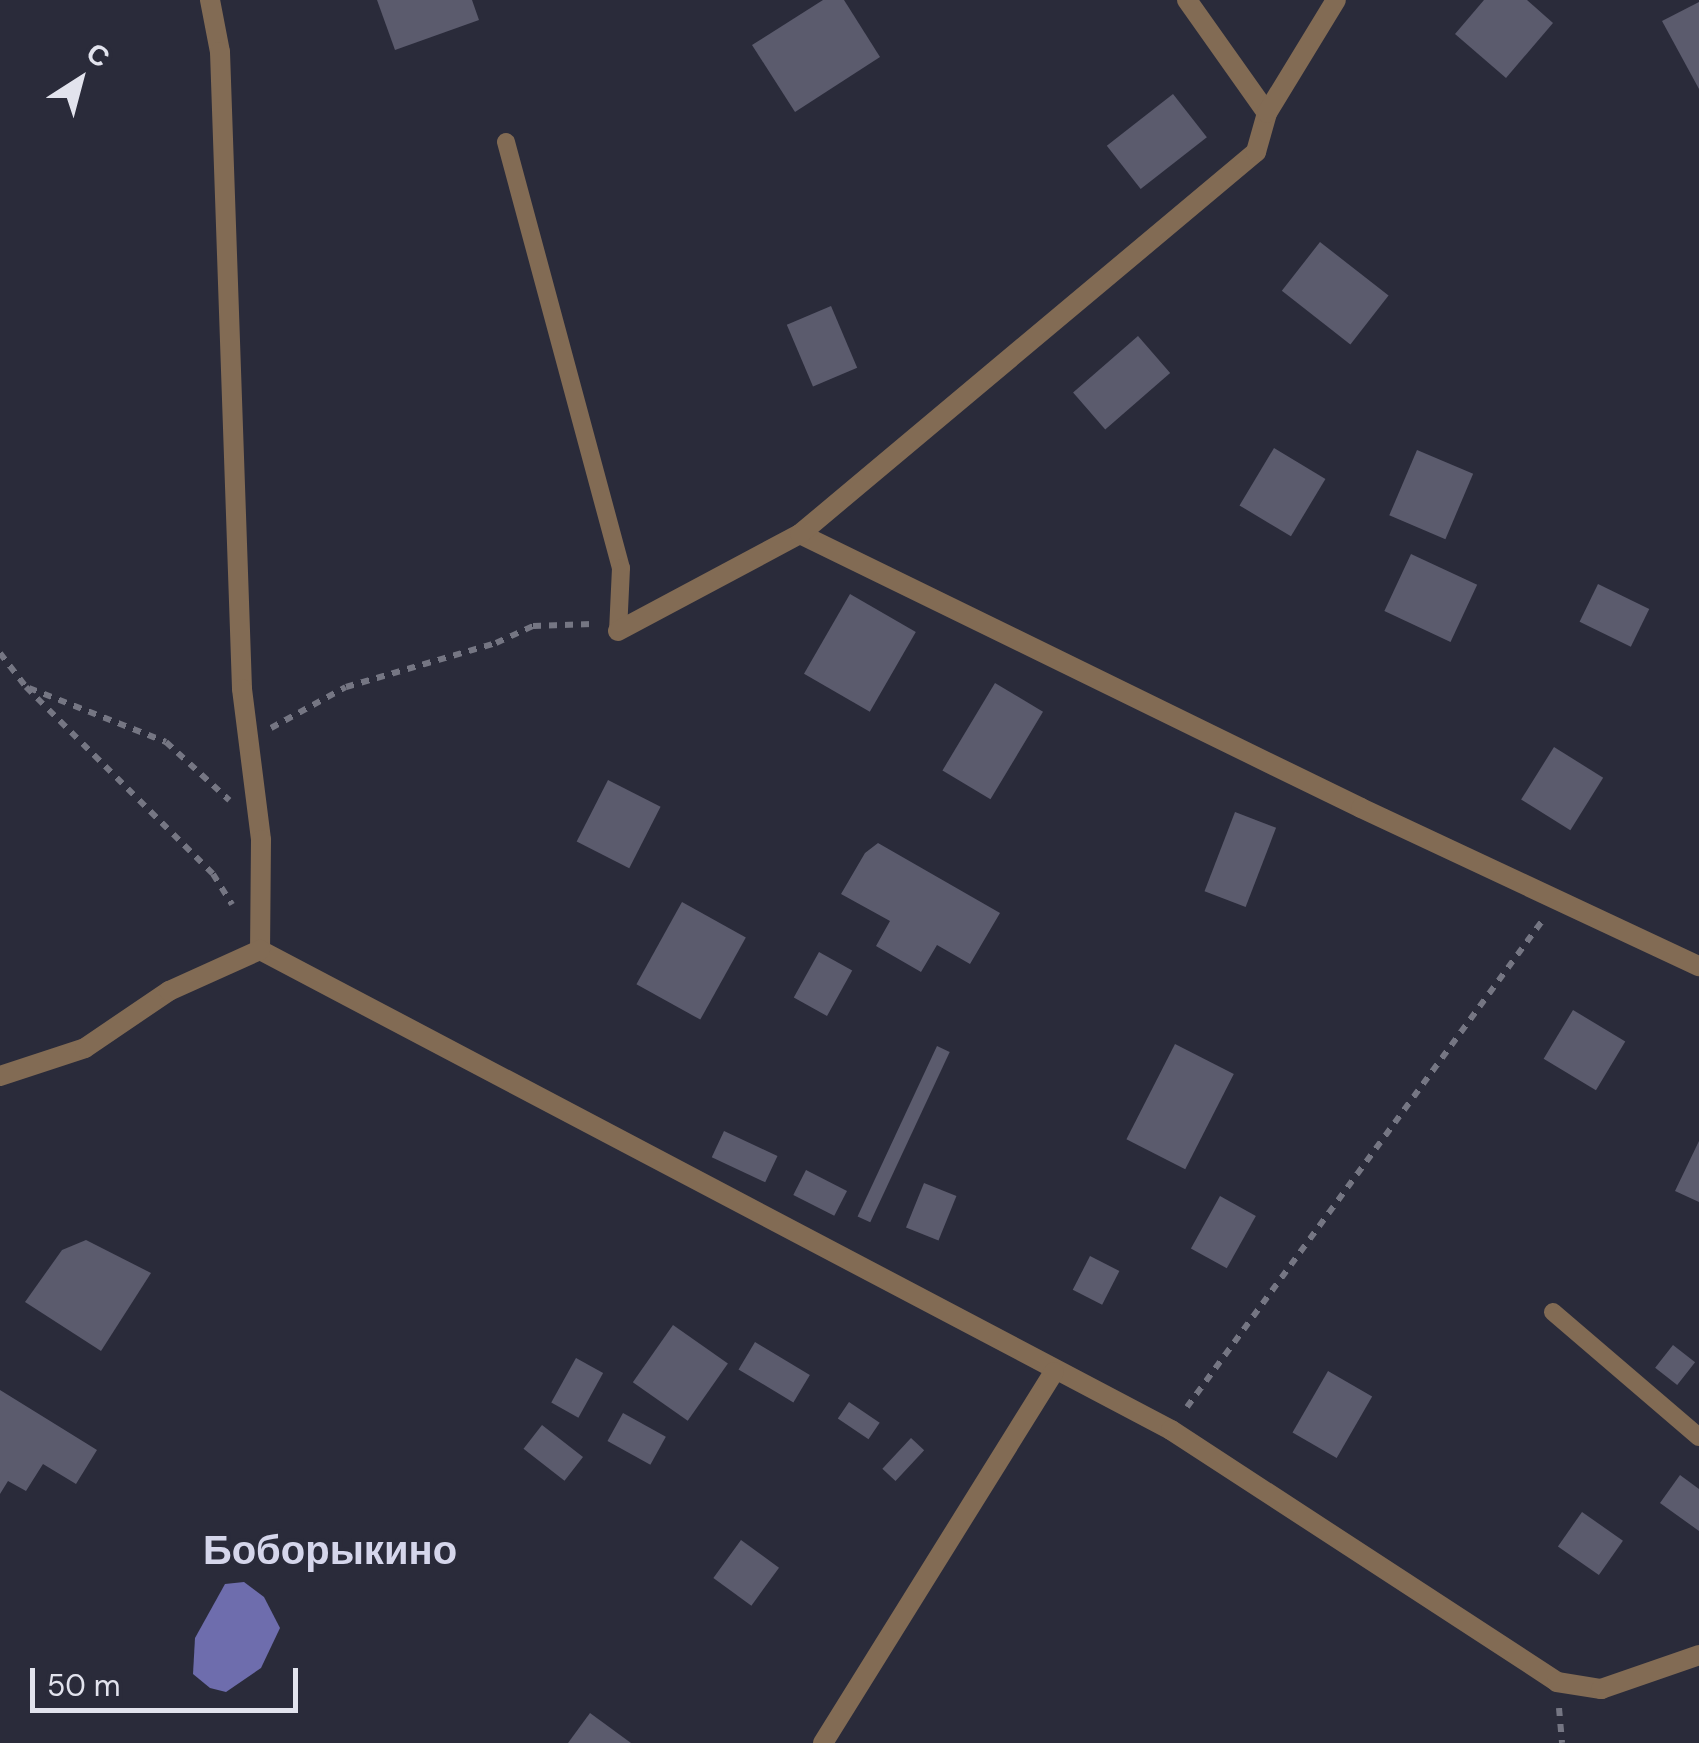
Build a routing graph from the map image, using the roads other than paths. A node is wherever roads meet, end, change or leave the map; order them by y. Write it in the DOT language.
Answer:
graph roads {
  1 [pos="210,0"];
  2 [pos="1187,0"];
  3 [pos="1336,0"];
  4 [pos="1267,112"];
  5 [pos="506,142"];
  6 [pos="800,534"];
  7 [pos="618,630"];
  8 [pos="260,950"];
  9 [pos="1699,966"];
  10 [pos="0,1076"];
  11 [pos="1553,1312"];
  12 [pos="1054,1372"];
  13 [pos="1699,1437"];
  14 [pos="1699,1655"];
  15 [pos="823,1743"];
  1 -- 8 [label="street"];
  2 -- 4 [label="street"];
  3 -- 4 [label="street"];
  4 -- 6 [label="street"];
  5 -- 7 [label="lane"];
  6 -- 7 [label="street"];
  6 -- 9 [label="street"];
  8 -- 10 [label="street"];
  8 -- 12 [label="street"];
  11 -- 13 [label="lane"];
  12 -- 14 [label="street"];
  12 -- 15 [label="street"];
}
